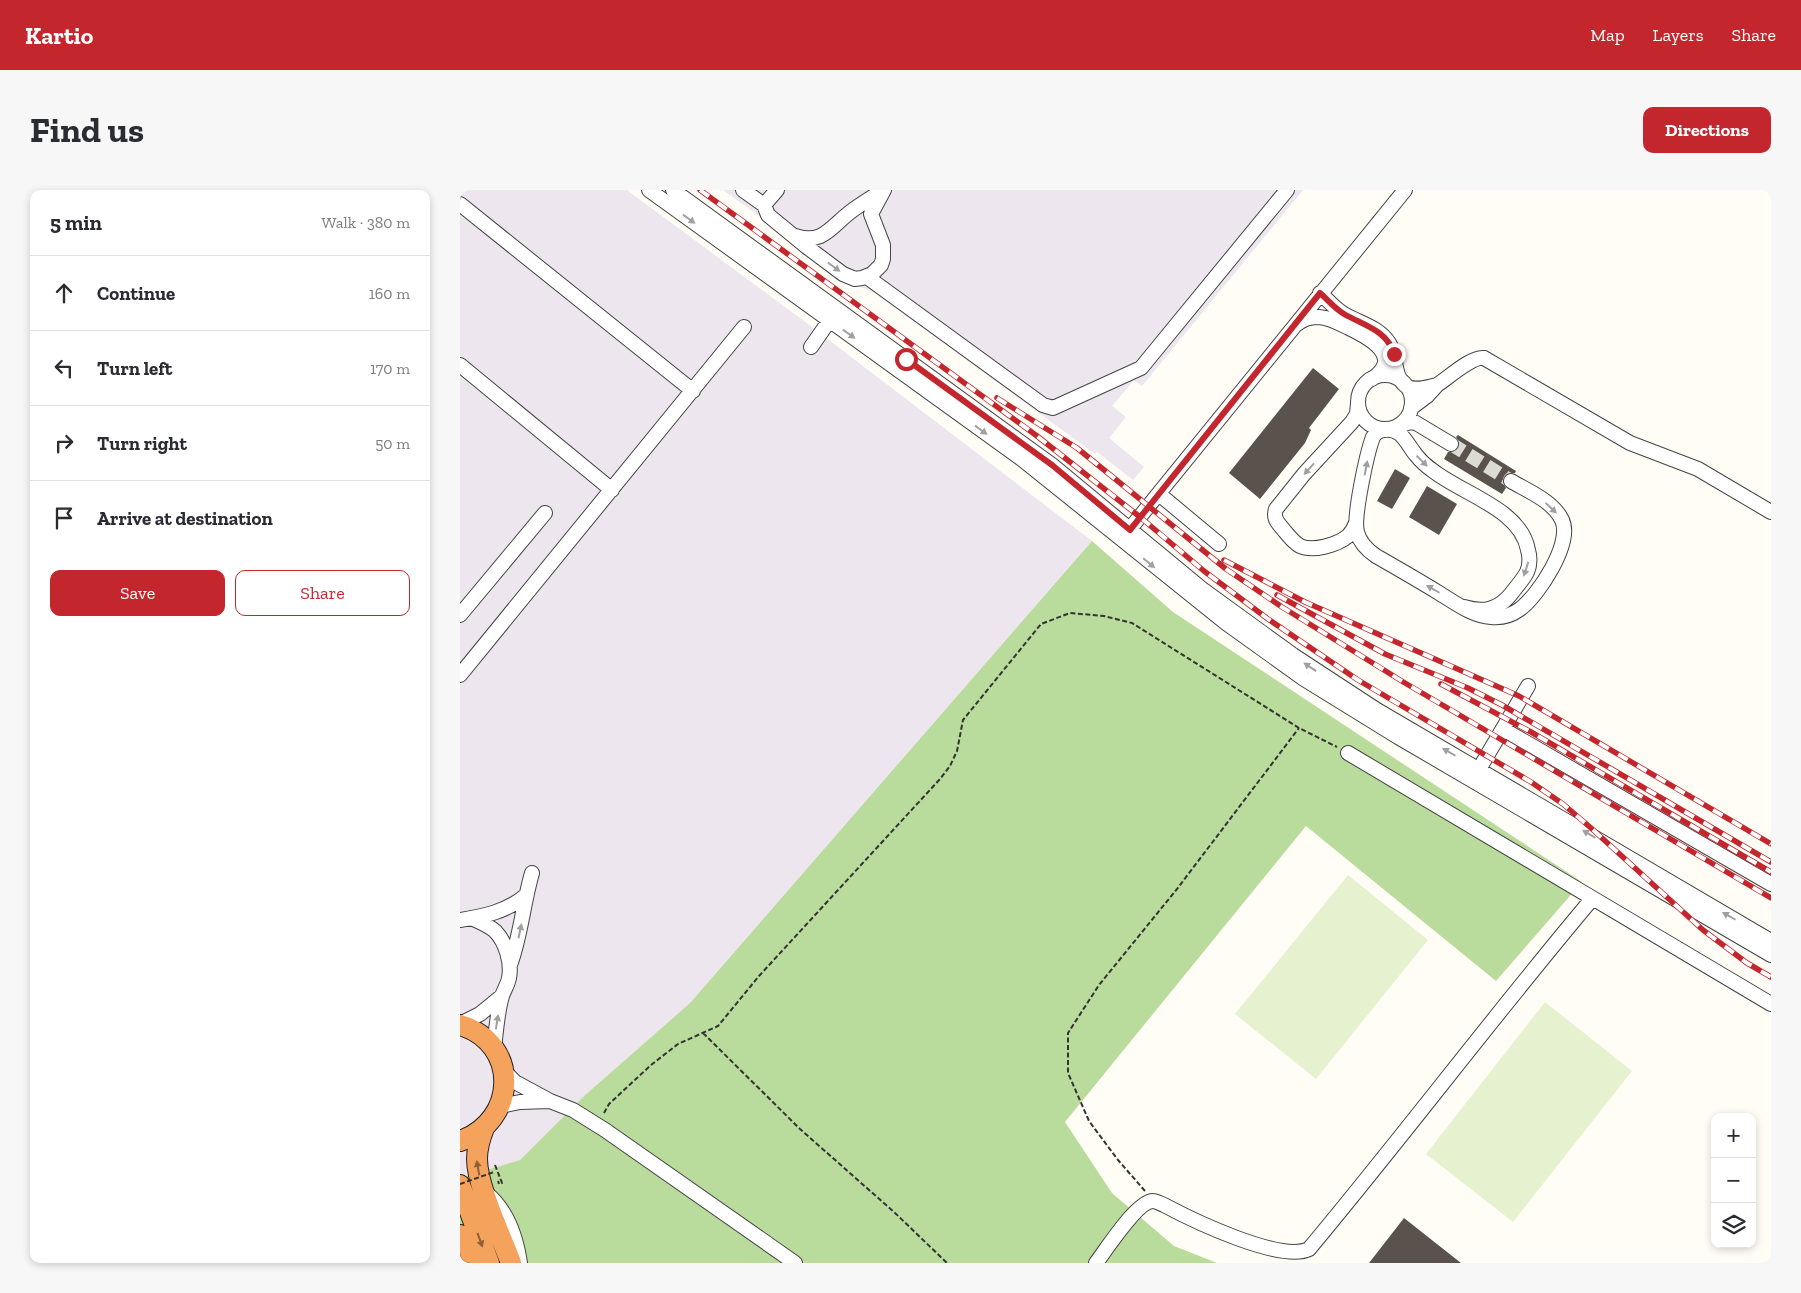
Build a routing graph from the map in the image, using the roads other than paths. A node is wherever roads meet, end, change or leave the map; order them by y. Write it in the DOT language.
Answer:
graph roads {
  1 [pos="649,190"];
  2 [pos="673,190"];
  3 [pos="743,190"];
  4 [pos="776,190"];
  5 [pos="883,190"];
  6 [pos="1287,190"];
  7 [pos="1405,190"];
  8 [pos="460,204"];
  9 [pos="764,205"];
  10 [pos="796,236"];
  11 [pos="867,276"];
  12 [pos="1320,293"];
  13 [pos="834,315"];
  14 [pos="744,328"];
  15 [pos="1291,330"];
  16 [pos="811,347"];
  17 [pos="460,365"];
  18 [pos="1371,380"];
  19 [pos="1404,384"];
  20 [pos="1437,385"];
  21 [pos="693,391"];
  22 [pos="1358,403"];
  23 [pos="1411,408"];
  24 [pos="1392,428"];
  25 [pos="1450,444"];
  26 [pos="1511,481"];
  27 [pos="612,490"];
  28 [pos="1159,494"];
  29 [pos="1771,512"];
  30 [pos="545,513"];
  31 [pos="1356,523"];
  32 [pos="1126,535"];
  33 [pos="1220,544"];
  34 [pos="1464,607"];
  35 [pos="460,616"];
  36 [pos="460,675"];
  37 [pos="1528,686"];
  38 [pos="1503,729"];
  39 [pos="1348,753"];
  40 [pos="1475,775"];
  41 [pos="532,873"];
  42 [pos="1771,884"];
  43 [pos="525,896"];
  44 [pos="1592,899"];
  45 [pos="502,910"];
  46 [pos="466,919"];
  47 [pos="500,938"];
  48 [pos="1771,941"];
  49 [pos="1771,955"];
  50 [pos="510,965"];
  51 [pos="502,996"];
  52 [pos="1771,1004"];
  53 [pos="460,1024"];
  54 [pos="494,1049"];
  55 [pos="503,1070"];
  56 [pos="550,1101"];
  57 [pos="500,1106"];
  58 [pos="484,1128"];
  59 [pos="460,1141"];
  60 [pos="460,1184"];
  61 [pos="484,1191"];
  62 [pos="460,1235"];
  63 [pos="470,1263"];
  64 [pos="489,1263"];
  65 [pos="512,1263"];
  66 [pos="520,1263"];
  67 [pos="795,1263"];
  68 [pos="1096,1263"];
  1 -- 13 [label="lane, one-way"];
  2 -- 13 [label="lane"];
  3 -- 9 [label="lane"];
  4 -- 9 [label="lane"];
  5 -- 10 [label="lane"];
  5 -- 11 [label="lane"];
  6 -- 11 [label="lane"];
  7 -- 12 [label="lane"];
  8 -- 21 [label="lane"];
  9 -- 10 [label="lane"];
  10 -- 11 [label="lane, one-way"];
  12 -- 15 [label="lane"];
  12 -- 19 [label="lane"];
  13 -- 16 [label="lane"];
  13 -- 32 [label="lane"];
  14 -- 21 [label="lane"];
  15 -- 18 [label="lane"];
  15 -- 28 [label="lane"];
  17 -- 27 [label="lane"];
  18 -- 19 [label="lane"];
  18 -- 22 [label="lane"];
  19 -- 20 [label="lane"];
  19 -- 23 [label="lane"];
  20 -- 23 [label="lane"];
  20 -- 29 [label="lane"];
  21 -- 27 [label="lane"];
  22 -- 24 [label="lane"];
  22 -- 31 [label="lane, one-way"];
  23 -- 24 [label="lane"];
  24 -- 25 [label="lane"];
  31 -- 24 [label="lane, one-way"];
  24 -- 34 [label="lane, one-way"];
  26 -- 34 [label="lane, one-way"];
  27 -- 36 [label="lane"];
  28 -- 32 [label="lane"];
  28 -- 33 [label="lane"];
  30 -- 35 [label="lane"];
  34 -- 31 [label="lane, one-way"];
  32 -- 40 [label="lane"];
  37 -- 38 [label="lane"];
  38 -- 40 [label="lane"];
  38 -- 42 [label="lane"];
  39 -- 44 [label="lane"];
  48 -- 40 [label="lane, one-way"];
  40 -- 49 [label="lane"];
  41 -- 43 [label="lane"];
  43 -- 45 [label="lane"];
  50 -- 43 [label="lane, one-way"];
  44 -- 52 [label="lane"];
  44 -- 68 [label="lane"];
  45 -- 46 [label="lane"];
  45 -- 47 [label="lane"];
  46 -- 47 [label="lane"];
  47 -- 50 [label="lane"];
  50 -- 51 [label="lane"];
  51 -- 53 [label="lane"];
  54 -- 51 [label="lane, one-way"];
  53 -- 54 [label="highway"];
  54 -- 55 [label="highway"];
  55 -- 56 [label="lane"];
  55 -- 57 [label="highway"];
  56 -- 57 [label="lane"];
  56 -- 67 [label="lane"];
  57 -- 58 [label="highway"];
  58 -- 59 [label="highway"];
  61 -- 58 [label="highway, one-way"];
  60 -- 64 [label="highway, one-way"];
  61 -- 65 [label="highway"];
  61 -- 66 [label="lane"];
  62 -- 63 [label="highway"];
}
